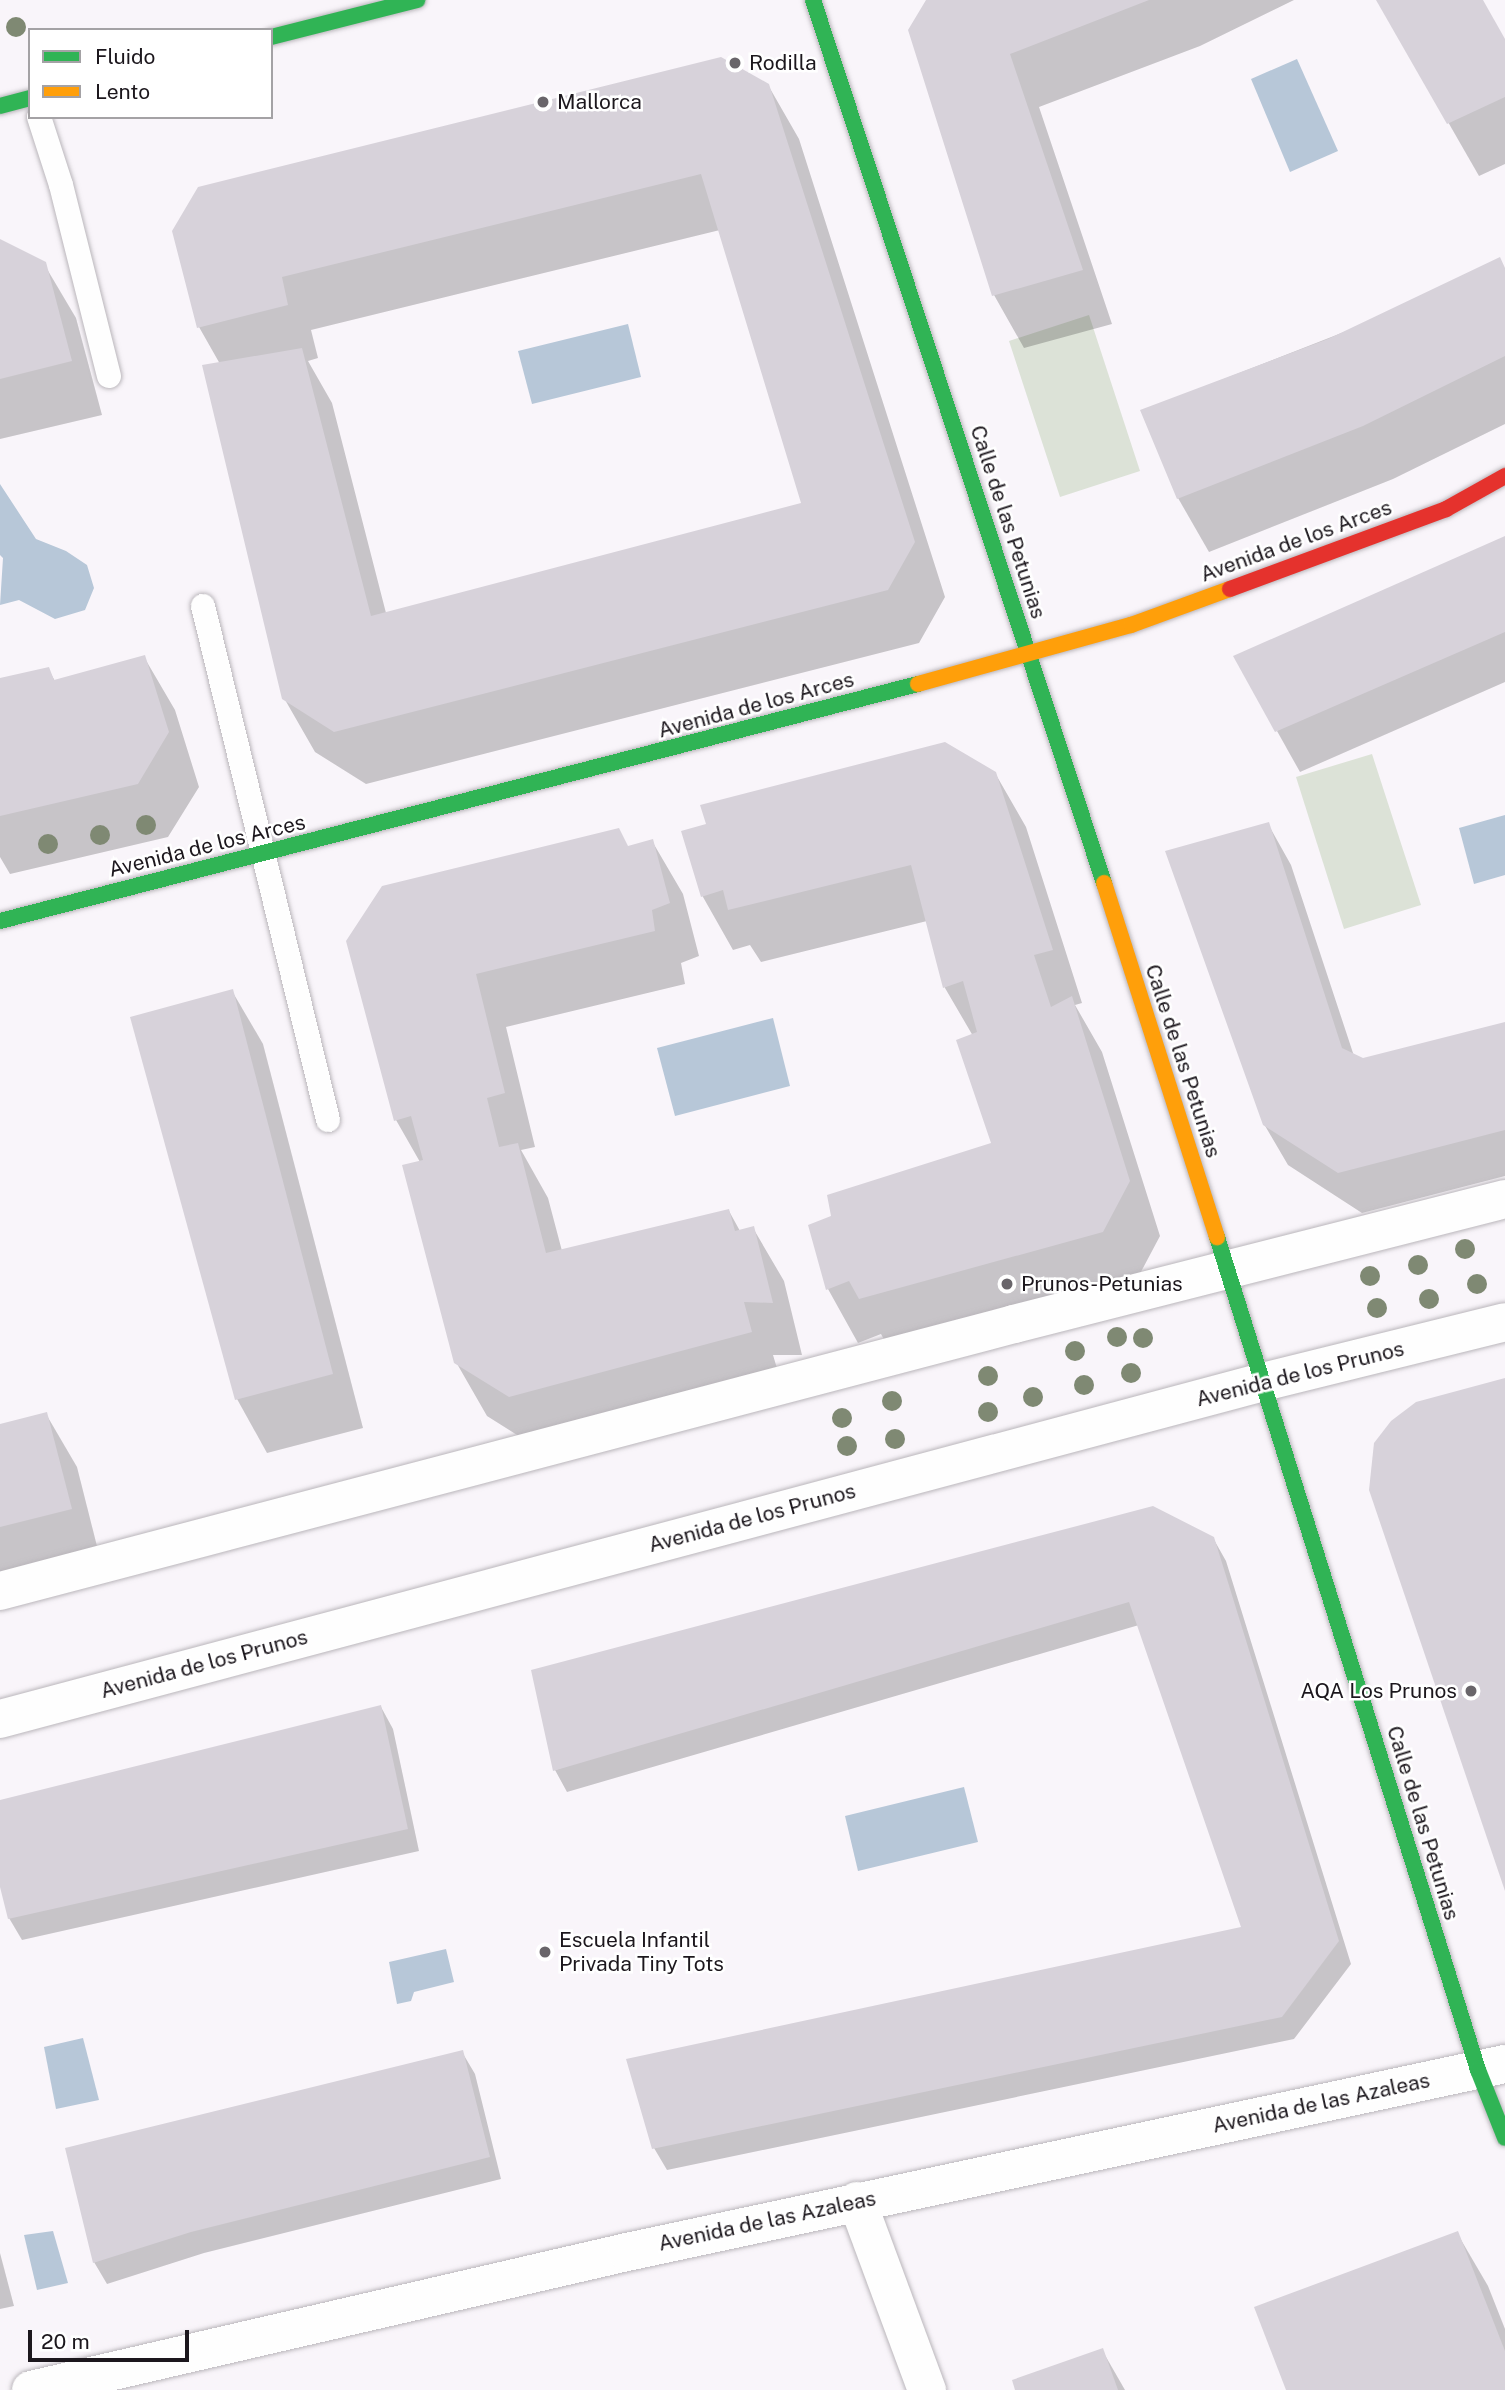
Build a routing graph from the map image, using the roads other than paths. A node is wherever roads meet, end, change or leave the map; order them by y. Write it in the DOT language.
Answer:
graph roads {
  1 [pos="417,0"];
  2 [pos="813,0"];
  3 [pos="273,36"];
  4 [pos="28,99"];
  5 [pos="0,106"];
  6 [pos="40,119"];
  7 [pos="109,376"];
  8 [pos="1505,476"];
  9 [pos="204,606"];
  10 [pos="1031,655"];
  11 [pos="263,854"];
  12 [pos="0,921"];
  13 [pos="328,1120"];
  14 [pos="1505,1199"];
  15 [pos="1228,1270"];
  16 [pos="1505,1322"];
  17 [pos="1262,1382"];
  18 [pos="0,1591"];
  19 [pos="0,1718"];
  20 [pos="1492,2067"];
  21 [pos="1505,2138"];
  22 [pos="857,2202"];
  23 [pos="31,2390"];
  24 [pos="927,2390"];
  1 -- 3 [label="street"];
  2 -- 10 [label="street, Calle de las Petunias"];
  4 -- 5 [label="street"];
  6 -- 7 [label="lane"];
  8 -- 10 [label="street, Avenida de los Arces"];
  9 -- 11 [label="lane"];
  10 -- 11 [label="street, Avenida de los Arces"];
  10 -- 15 [label="street, Calle de las Petunias"];
  11 -- 12 [label="street, Avenida de los Arces"];
  11 -- 13 [label="lane"];
  14 -- 15 [label="street"];
  15 -- 17 [label="street, Calle de las Petunias"];
  15 -- 18 [label="street"];
  16 -- 17 [label="street, Avenida de los Prunos"];
  17 -- 19 [label="street, Avenida de los Prunos"];
  17 -- 20 [label="street, Calle de las Petunias"];
  20 -- 21 [label="street, Calle de las Petunias"];
  20 -- 22 [label="street, Avenida de las Azaleas"];
  22 -- 23 [label="street, Avenida de las Azaleas"];
  22 -- 24 [label="street"];
}
